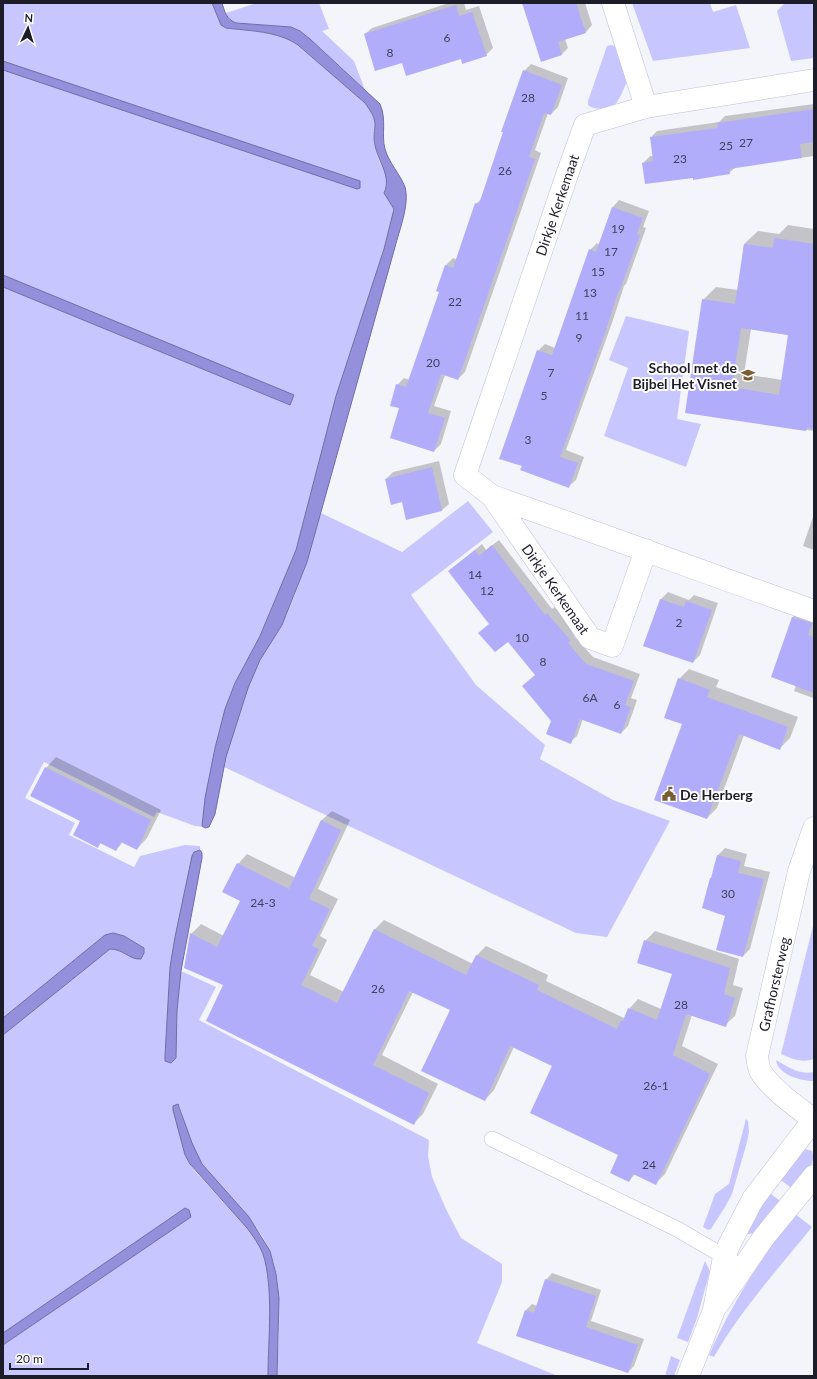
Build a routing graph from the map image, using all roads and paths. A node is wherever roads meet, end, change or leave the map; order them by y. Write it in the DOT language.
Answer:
graph roads {
  1 [pos="613,3"];
  2 [pos="814,80"];
  3 [pos="646,107"];
  4 [pos="492,496"];
  5 [pos="646,550"];
  6 [pos="814,611"];
  7 [pos="814,828"];
  8 [pos="814,1119"];
  9 [pos="492,1139"];
  10 [pos="814,1176"];
  11 [pos="724,1257"];
  12 [pos="743,1268"];
  13 [pos="714,1310"];
  14 [pos="688,1376"];
  1 -- 3 [label="street"];
  2 -- 3 [label="street, Dirkje Kerkemaat"];
  3 -- 4 [label="street, Dirkje Kerkemaat"];
  4 -- 5 [label="street, Dirkje Kerkemaat"];
  4 -- 5 [label="street, Dirkje Kerkemaat"];
  5 -- 6 [label="street, Dirkje Kerkemaat"];
  7 -- 8 [label="street, Grafhorsterweg"];
  8 -- 11 [label="street, Grafhorsterweg"];
  9 -- 11 [label="lane"];
  10 -- 12 [label="street, Grafhorsterweg"];
  11 -- 12 [label="lane"];
  11 -- 13 [label="street, Grafhorsterweg"];
  12 -- 13 [label="street, Grafhorsterweg"];
  13 -- 14 [label="street, Grafhorsterweg"];
}
